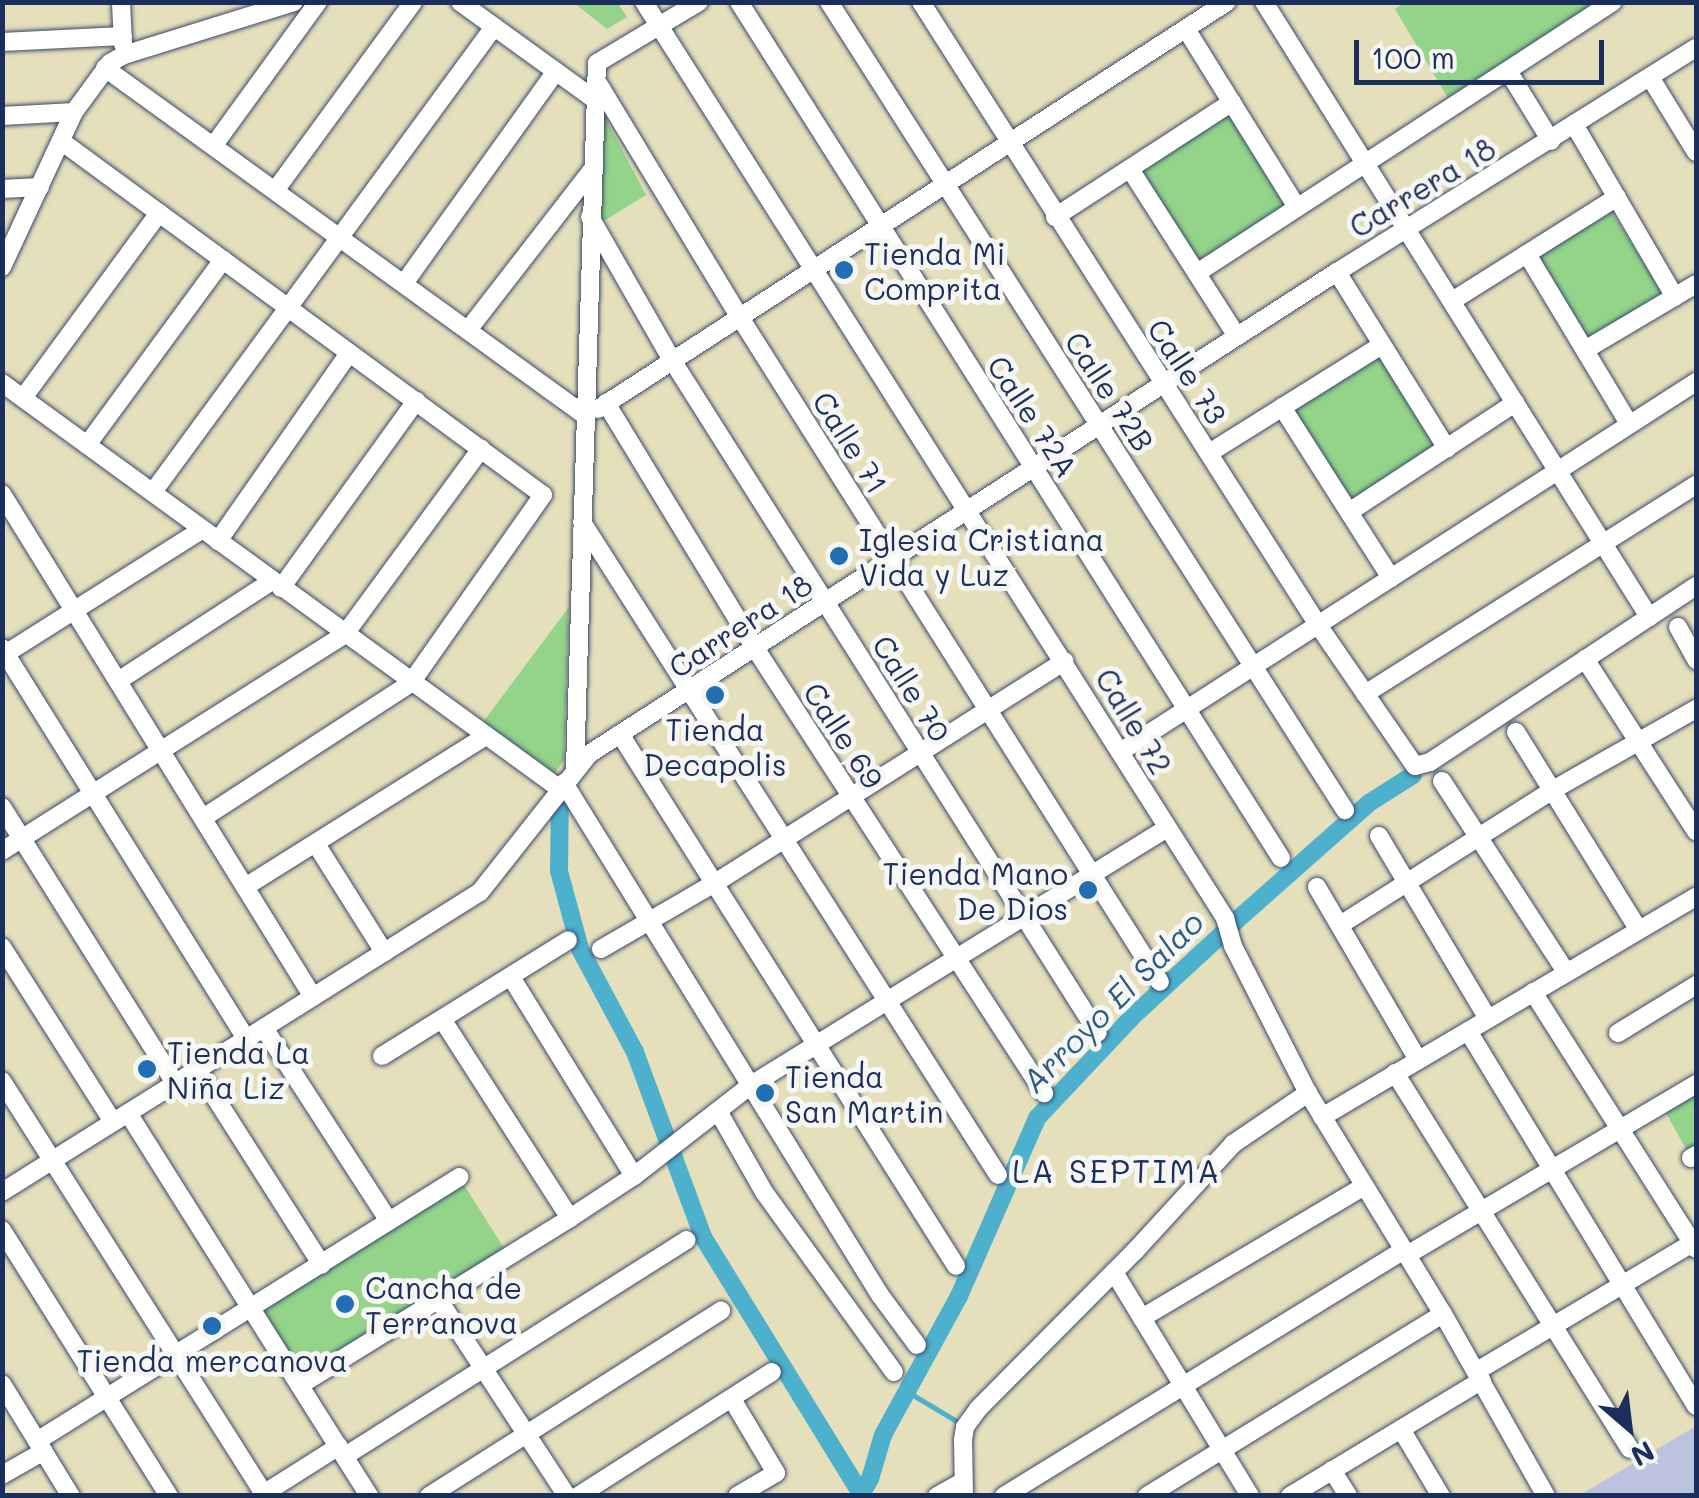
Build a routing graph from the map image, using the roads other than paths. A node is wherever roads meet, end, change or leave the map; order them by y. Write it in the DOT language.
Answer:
graph roads {
  1 [pos="121,2"];
  2 [pos="294,2"];
  3 [pos="318,2"];
  4 [pos="413,2"];
  5 [pos="460,2"];
  6 [pos="644,2"];
  7 [pos="698,2"];
  8 [pos="739,2"];
  9 [pos="829,2"];
  10 [pos="921,2"];
  11 [pos="1227,2"];
  12 [pos="1264,2"];
  13 [pos="1613,2"];
  14 [pos="229,12"];
  15 [pos="494,26"];
  16 [pos="658,26"];
  17 [pos="1186,29"];
  18 [pos="2,42"];
  19 [pos="124,46"];
  20 [pos="1696,48"];
  21 [pos="105,68"];
  22 [pos="1508,70"];
  23 [pos="556,72"];
  24 [pos="596,72"];
  25 [pos="1650,77"];
  26 [pos="594,99"];
  27 [pos="1232,102"];
  28 [pos="74,112"];
  29 [pos="2,116"];
  30 [pos="1575,126"];
  31 [pos="1551,141"];
  32 [pos="61,142"];
  33 [pos="214,145"];
  34 [pos="1009,145"];
  35 [pos="1696,150"];
  36 [pos="1366,164"];
  37 [pos="1130,168"];
  38 [pos="592,170"];
  39 [pos="40,186"];
  40 [pos="946,186"];
  41 [pos="277,188"];
  42 [pos="2,189"];
  43 [pos="1617,197"];
  44 [pos="1298,207"];
  45 [pos="158,213"];
  46 [pos="590,217"];
  47 [pos="1055,217"];
  48 [pos="880,229"];
  49 [pos="1406,229"];
  50 [pos="340,234"];
  51 [pos="1528,254"];
  52 [pos="223,260"];
  53 [pos="2,267"];
  54 [pos="812,271"];
  55 [pos="1337,272"];
  56 [pos="1196,273"];
  57 [pos="405,282"];
  58 [pos="1696,284"];
  59 [pos="1674,297"];
  60 [pos="1452,301"];
  61 [pos="288,308"];
  62 [pos="741,318"];
  63 [pos="468,330"];
  64 [pos="1236,336"];
  65 [pos="1382,345"];
  66 [pos="1585,350"];
  67 [pos="350,352"];
  68 [pos="672,360"];
  69 [pos="1696,382"];
  70 [pos="2,383"];
  71 [pos="1165,386"];
  72 [pos="23,398"];
  73 [pos="416,402"];
  74 [pos="606,403"];
  75 [pos="1515,403"];
  76 [pos="1282,407"];
  77 [pos="583,417"];
  78 [pos="1630,424"];
  79 [pos="1100,428"];
  80 [pos="87,446"];
  81 [pos="481,449"];
  82 [pos="1447,449"];
  83 [pos="1209,453"];
  84 [pos="1035,470"];
  85 [pos="1557,470"];
  86 [pos="1696,484"];
  87 [pos="153,492"];
  88 [pos="2,494"];
  89 [pos="970,511"];
  90 [pos="1349,512"];
  91 [pos="581,520"];
  92 [pos="200,530"];
  93 [pos="218,541"];
  94 [pos="1604,544"];
  95 [pos="893,560"];
  96 [pos="1391,578"];
  97 [pos="276,585"];
  98 [pos="1696,586"];
  99 [pos="825,603"];
  100 [pos="75,611"];
  101 [pos="1649,616"];
  102 [pos="1318,625"];
  103 [pos="1678,627"];
  104 [pos="345,634"];
  105 [pos="755,648"];
  106 [pos="4,652"];
  107 [pos="1585,659"];
  108 [pos="1696,660"];
  109 [pos="1065,661"];
  110 [pos="1253,666"];
  111 [pos="118,680"];
  112 [pos="411,683"];
  113 [pos="689,690"];
  114 [pos="1365,694"];
  115 [pos="1188,708"];
  116 [pos="988,710"];
  117 [pos="1696,710"];
  118 [pos="1516,732"];
  119 [pos="620,734"];
  120 [pos="486,736"];
  121 [pos="1638,740"];
  122 [pos="161,751"];
  123 [pos="1120,752"];
  124 [pos="920,753"];
  125 [pos="566,781"];
  126 [pos="1442,781"];
  127 [pos="1551,791"];
  128 [pos="93,794"];
  129 [pos="852,797"];
  130 [pos="2,807"];
  131 [pos="1345,810"];
  132 [pos="203,818"];
  133 [pos="1167,828"];
  134 [pos="1696,831"];
  135 [pos="1379,836"];
  136 [pos="22,838"];
  137 [pos="784,839"];
  138 [pos="1477,839"];
  139 [pos="316,844"];
  140 [pos="2,850"];
  141 [pos="1281,858"];
  142 [pos="1092,874"];
  143 [pos="714,883"];
  144 [pos="1409,884"];
  145 [pos="246,887"];
  146 [pos="1317,887"];
  147 [pos="1696,897"];
  148 [pos="1024,916"];
  149 [pos="649,920"];
  150 [pos="1340,925"];
  151 [pos="1639,930"];
  152 [pos="568,940"];
  153 [pos="2,946"];
  154 [pos="601,949"];
  155 [pos="384,952"];
  156 [pos="956,958"];
  157 [pos="1566,972"];
  158 [pos="511,977"];
  159 [pos="1160,982"];
  160 [pos="1696,986"];
  161 [pos="1534,992"];
  162 [pos="313,997"];
  163 [pos="887,1001"];
  164 [pos="442,1019"];
  165 [pos="1488,1019"];
  166 [pos="264,1028"];
  167 [pos="1468,1031"];
  168 [pos="1098,1033"];
  169 [pos="1618,1033"];
  170 [pos="246,1039"];
  171 [pos="816,1044"];
  172 [pos="382,1056"];
  173 [pos="1418,1060"];
  174 [pos="198,1070"];
  175 [pos="1395,1073"];
  176 [pos="2,1082"];
  177 [pos="175,1083"];
  178 [pos="1696,1084"];
  179 [pos="751,1085"];
  180 [pos="1044,1093"];
  181 [pos="1308,1093"];
  182 [pos="718,1110"];
  183 [pos="1322,1117"];
  184 [pos="120,1118"];
  185 [pos="1622,1128"];
  186 [pos="52,1160"];
  187 [pos="1554,1168"];
  188 [pos="998,1175"];
  189 [pos="634,1176"];
  190 [pos="459,1178"];
  191 [pos="1364,1186"];
  192 [pos="2,1192"];
  193 [pos="1482,1210"];
  194 [pos="570,1218"];
  195 [pos="389,1221"];
  196 [pos="2,1230"];
  197 [pos="687,1240"];
  198 [pos="1695,1245"];
  199 [pos="1405,1252"];
  200 [pos="322,1264"];
  201 [pos="956,1266"];
  202 [pos="1114,1272"];
  203 [pos="1624,1285"];
  204 [pos="438,1299"];
  205 [pos="251,1309"];
  206 [pos="721,1311"];
  207 [pos="1443,1314"];
  208 [pos="1142,1318"];
  209 [pos="1554,1326"];
  210 [pos="918,1345"];
  211 [pos="178,1355"];
  212 [pos="483,1368"];
  213 [pos="772,1372"];
  214 [pos="894,1372"];
  215 [pos="1479,1376"];
  216 [pos="2,1384"];
  217 [pos="300,1385"];
  218 [pos="1183,1386"];
  219 [pos="109,1397"];
  220 [pos="732,1399"];
  221 [pos="1696,1406"];
  222 [pos="1401,1429"];
  223 [pos="525,1435"];
  224 [pos="41,1446"];
  225 [pos="1222,1449"];
  226 [pos="1630,1450"];
  227 [pos="342,1451"];
  228 [pos="1332,1470"];
  229 [pos="2,1475"];
  230 [pos="962,1489"];
  231 [pos="1547,1493"];
  232 [pos="263,1495"];
  233 [pos="72,1496"];
  234 [pos="169,1496"];
  235 [pos="369,1496"];
  236 [pos="430,1496"];
  237 [pos="566,1496"];
  238 [pos="578,1496"];
  239 [pos="738,1496"];
  240 [pos="937,1496"];
  241 [pos="1004,1496"];
  242 [pos="1147,1496"];
  243 [pos="1250,1496"];
  244 [pos="1290,1496"];
  245 [pos="1348,1496"];
  246 [pos="1441,1496"];
  1 -- 19 [label="street"];
  2 -- 14 [label="street"];
  3 -- 33 [label="street"];
  4 -- 41 [label="street"];
  5 -- 15 [label="street"];
  6 -- 16 [label="street, Calle 72"];
  7 -- 16 [label="street"];
  8 -- 48 [label="street, Calle 72A"];
  9 -- 40 [label="street, Calle 72B"];
  10 -- 34 [label="street, Calle 73"];
  11 -- 17 [label="street"];
  12 -- 36 [label="street"];
  13 -- 22 [label="street"];
  14 -- 19 [label="street"];
  15 -- 23 [label="street"];
  15 -- 50 [label="street"];
  16 -- 24 [label="street"];
  16 -- 54 [label="street, Calle 72"];
  17 -- 27 [label="street"];
  17 -- 34 [label="street"];
  18 -- 19 [label="street"];
  19 -- 21 [label="street"];
  20 -- 25 [label="street, Carrera 18"];
  21 -- 28 [label="street"];
  21 -- 33 [label="street"];
  22 -- 31 [label="street"];
  22 -- 36 [label="street"];
  23 -- 26 [label="street"];
  23 -- 57 [label="street"];
  24 -- 26 [label="street"];
  24 -- 62 [label="street, Calle 71"];
  25 -- 30 [label="street, Carrera 18"];
  25 -- 35 [label="street"];
  26 -- 38 [label="street"];
  27 -- 37 [label="street"];
  27 -- 44 [label="street"];
  28 -- 29 [label="street"];
  28 -- 32 [label="street"];
  30 -- 31 [label="street, Carrera 18"];
  30 -- 43 [label="street"];
  31 -- 49 [label="street, Carrera 18"];
  32 -- 39 [label="street"];
  32 -- 45 [label="street"];
  33 -- 41 [label="street"];
  34 -- 40 [label="street"];
  34 -- 47 [label="street, Calle 73"];
  36 -- 44 [label="street"];
  36 -- 49 [label="street"];
  37 -- 47 [label="street"];
  37 -- 56 [label="street"];
  38 -- 46 [label="street"];
  38 -- 63 [label="street"];
  39 -- 42 [label="street"];
  39 -- 53 [label="street"];
  40 -- 48 [label="street"];
  40 -- 79 [label="street, Calle 72B"];
  41 -- 50 [label="street"];
  43 -- 51 [label="street"];
  43 -- 59 [label="street"];
  44 -- 56 [label="street"];
  45 -- 52 [label="street"];
  45 -- 72 [label="street"];
  46 -- 68 [label="street, Calle 70"];
  46 -- 77 [label="street"];
  47 -- 71 [label="street, Calle 73"];
  48 -- 54 [label="street"];
  48 -- 84 [label="street, Calle 72A"];
  49 -- 55 [label="street, Carrera 18"];
  49 -- 60 [label="street"];
  50 -- 57 [label="street"];
  50 -- 61 [label="street"];
  51 -- 60 [label="street"];
  51 -- 66 [label="street"];
  52 -- 61 [label="street"];
  52 -- 80 [label="street"];
  54 -- 62 [label="street"];
  54 -- 89 [label="street, Calle 72"];
  55 -- 64 [label="street, Carrera 18"];
  55 -- 65 [label="street"];
  56 -- 64 [label="street"];
  57 -- 63 [label="street"];
  58 -- 59 [label="street"];
  59 -- 66 [label="street"];
  60 -- 75 [label="street"];
  61 -- 67 [label="street"];
  61 -- 87 [label="street"];
  62 -- 68 [label="street"];
  62 -- 95 [label="street, Calle 71"];
  63 -- 77 [label="street"];
  64 -- 71 [label="street, Carrera 18"];
  65 -- 76 [label="street"];
  65 -- 82 [label="street"];
  66 -- 78 [label="street"];
  67 -- 73 [label="street"];
  67 -- 93 [label="street"];
  68 -- 74 [label="street"];
  68 -- 99 [label="street, Calle 70"];
  69 -- 78 [label="street"];
  70 -- 72 [label="street"];
  71 -- 79 [label="street, Carrera 18"];
  71 -- 83 [label="street, Calle 73"];
  72 -- 80 [label="street"];
  73 -- 81 [label="street"];
  73 -- 97 [label="street"];
  74 -- 77 [label="street"];
  74 -- 105 [label="street, Calle 69"];
  75 -- 82 [label="street"];
  75 -- 85 [label="street"];
  76 -- 83 [label="street"];
  76 -- 90 [label="street"];
  77 -- 91 [label="street"];
  78 -- 85 [label="street"];
  79 -- 84 [label="street, Carrera 18"];
  79 -- 110 [label="street, Calle 72B"];
  80 -- 87 [label="street"];
  81 -- 104 [label="street"];
  81 -- 112 [label="street"];
  82 -- 90 [label="street"];
  83 -- 102 [label="street, Calle 73"];
  84 -- 89 [label="street, Carrera 18"];
  84 -- 115 [label="street, Calle 72A"];
  85 -- 94 [label="street"];
  85 -- 96 [label="street"];
  86 -- 94 [label="street"];
  87 -- 92 [label="street"];
  88 -- 100 [label="street"];
  89 -- 95 [label="street, Carrera 18"];
  89 -- 109 [label="street, Calle 72"];
  90 -- 96 [label="street"];
  91 -- 113 [label="street"];
  91 -- 125 [label="street"];
  92 -- 93 [label="street"];
  92 -- 100 [label="street"];
  93 -- 97 [label="street"];
  94 -- 101 [label="street"];
  94 -- 114 [label="street"];
  95 -- 99 [label="street, Carrera 18"];
  95 -- 116 [label="street, Calle 71"];
  96 -- 102 [label="street"];
  97 -- 104 [label="street"];
  97 -- 111 [label="street"];
  98 -- 101 [label="street"];
  99 -- 105 [label="street, Carrera 18"];
  99 -- 124 [label="street, Calle 70"];
  100 -- 106 [label="street"];
  100 -- 111 [label="street"];
  101 -- 107 [label="street"];
  102 -- 110 [label="street"];
  102 -- 114 [label="street, Calle 73"];
  103 -- 108 [label="street"];
  104 -- 112 [label="street"];
  104 -- 122 [label="street"];
  105 -- 113 [label="street, Carrera 18"];
  105 -- 129 [label="street, Calle 69"];
  106 -- 128 [label="street"];
  107 -- 114 [label="street, Calle 73"];
  107 -- 121 [label="street"];
  109 -- 116 [label="street"];
  109 -- 123 [label="street, Calle 72"];
  110 -- 115 [label="street"];
  110 -- 131 [label="street, Calle 72B"];
  111 -- 122 [label="street"];
  112 -- 120 [label="street"];
  112 -- 132 [label="street"];
  113 -- 119 [label="street, Carrera 18"];
  113 -- 137 [label="street"];
  115 -- 123 [label="street"];
  115 -- 141 [label="street, Calle 72A"];
  116 -- 124 [label="street"];
  116 -- 142 [label="street, Calle 71"];
  117 -- 121 [label="street"];
  118 -- 127 [label="street"];
  119 -- 125 [label="street, Carrera 18"];
  119 -- 143 [label="street"];
  120 -- 125 [label="street"];
  120 -- 139 [label="street"];
  121 -- 127 [label="street"];
  121 -- 134 [label="street"];
  122 -- 128 [label="street"];
  122 -- 132 [label="street"];
  123 -- 133 [label="street, Calle 72"];
  124 -- 129 [label="street"];
  124 -- 148 [label="street, Calle 70"];
  125 -- 149 [label="street"];
  125 -- 155 [label="street, Carrera 18"];
  126 -- 138 [label="street"];
  127 -- 138 [label="street"];
  127 -- 151 [label="street"];
  128 -- 136 [label="street"];
  128 -- 170 [label="street"];
  129 -- 137 [label="street"];
  129 -- 156 [label="street, Calle 69"];
  130 -- 136 [label="street"];
  132 -- 145 [label="street"];
  133 -- 142 [label="street"];
  133 -- 181 [label="street, Calle 72"];
  135 -- 144 [label="street"];
  136 -- 140 [label="street"];
  136 -- 177 [label="street"];
  137 -- 143 [label="street"];
  137 -- 163 [label="street"];
  138 -- 144 [label="street"];
  138 -- 157 [label="street"];
  139 -- 145 [label="street"];
  139 -- 155 [label="street"];
  142 -- 148 [label="street"];
  142 -- 159 [label="street, Calle 71"];
  143 -- 149 [label="street"];
  143 -- 171 [label="street"];
  144 -- 150 [label="street"];
  144 -- 165 [label="street"];
  145 -- 162 [label="street"];
  146 -- 150 [label="street"];
  147 -- 151 [label="street"];
  148 -- 156 [label="street"];
  148 -- 168 [label="street, Calle 70"];
  149 -- 154 [label="street"];
  149 -- 179 [label="street"];
  150 -- 173 [label="street"];
  151 -- 157 [label="street"];
  152 -- 158 [label="street"];
  153 -- 184 [label="street"];
  155 -- 162 [label="street, Carrera 18"];
  156 -- 163 [label="street"];
  156 -- 180 [label="street, Calle 69"];
  157 -- 161 [label="street"];
  158 -- 164 [label="street"];
  158 -- 189 [label="street"];
  160 -- 169 [label="street"];
  161 -- 165 [label="street"];
  161 -- 185 [label="street"];
  162 -- 166 [label="street, Carrera 18"];
  163 -- 171 [label="street"];
  163 -- 188 [label="street"];
  164 -- 172 [label="street"];
  164 -- 194 [label="street"];
  165 -- 167 [label="street"];
  166 -- 170 [label="street, Carrera 18"];
  166 -- 195 [label="street"];
  167 -- 173 [label="street"];
  167 -- 187 [label="street"];
  170 -- 174 [label="street, Carrera 18"];
  171 -- 179 [label="street"];
  171 -- 201 [label="street"];
  173 -- 175 [label="street"];
  174 -- 177 [label="street, Carrera 18"];
  174 -- 200 [label="street"];
  175 -- 183 [label="street"];
  175 -- 193 [label="street"];
  176 -- 186 [label="street"];
  177 -- 184 [label="street, Carrera 18"];
  178 -- 185 [label="street"];
  179 -- 182 [label="street"];
  179 -- 210 [label="street"];
  181 -- 183 [label="street, Calle 72"];
  181 -- 202 [label="street"];
  182 -- 189 [label="street"];
  182 -- 214 [label="street"];
  183 -- 191 [label="street, Calle 72"];
  184 -- 186 [label="street, Carrera 18"];
  184 -- 205 [label="street"];
  185 -- 187 [label="street"];
  185 -- 198 [label="street"];
  186 -- 192 [label="street, Carrera 18"];
  186 -- 211 [label="street"];
  187 -- 193 [label="street"];
  187 -- 203 [label="street"];
  189 -- 194 [label="street"];
  190 -- 195 [label="street"];
  191 -- 199 [label="street, Calle 72"];
  191 -- 208 [label="street"];
  193 -- 199 [label="street"];
  193 -- 209 [label="street"];
  194 -- 204 [label="street"];
  195 -- 200 [label="street"];
  196 -- 219 [label="street"];
  197 -- 212 [label="street"];
  198 -- 203 [label="street"];
  199 -- 207 [label="street, Calle 72"];
  199 -- 218 [label="street"];
  200 -- 205 [label="street"];
  202 -- 208 [label="street"];
  202 -- 230 [label="street"];
  203 -- 209 [label="street"];
  203 -- 221 [label="street"];
  204 -- 212 [label="street"];
  204 -- 217 [label="street"];
  205 -- 211 [label="street"];
  205 -- 217 [label="street"];
  206 -- 223 [label="street"];
  207 -- 215 [label="street, Calle 72"];
  207 -- 225 [label="street"];
  208 -- 218 [label="street"];
  209 -- 215 [label="street"];
  209 -- 226 [label="street"];
  211 -- 219 [label="street"];
  211 -- 232 [label="street"];
  212 -- 223 [label="street"];
  212 -- 227 [label="street"];
  213 -- 220 [label="street"];
  215 -- 222 [label="street"];
  215 -- 231 [label="street, Calle 72"];
  216 -- 224 [label="street"];
  217 -- 227 [label="street"];
  218 -- 225 [label="street"];
  218 -- 241 [label="street"];
  219 -- 224 [label="street"];
  219 -- 234 [label="street"];
  220 -- 238 [label="street"];
  220 -- 239 [label="street"];
  222 -- 228 [label="street"];
  222 -- 246 [label="street"];
  223 -- 236 [label="street"];
  223 -- 237 [label="street"];
  224 -- 229 [label="street"];
  224 -- 233 [label="street"];
  225 -- 242 [label="street"];
  225 -- 243 [label="street"];
  227 -- 232 [label="street"];
  227 -- 235 [label="street"];
  228 -- 244 [label="street"];
  228 -- 245 [label="street"];
  230 -- 240 [label="street"];
}
